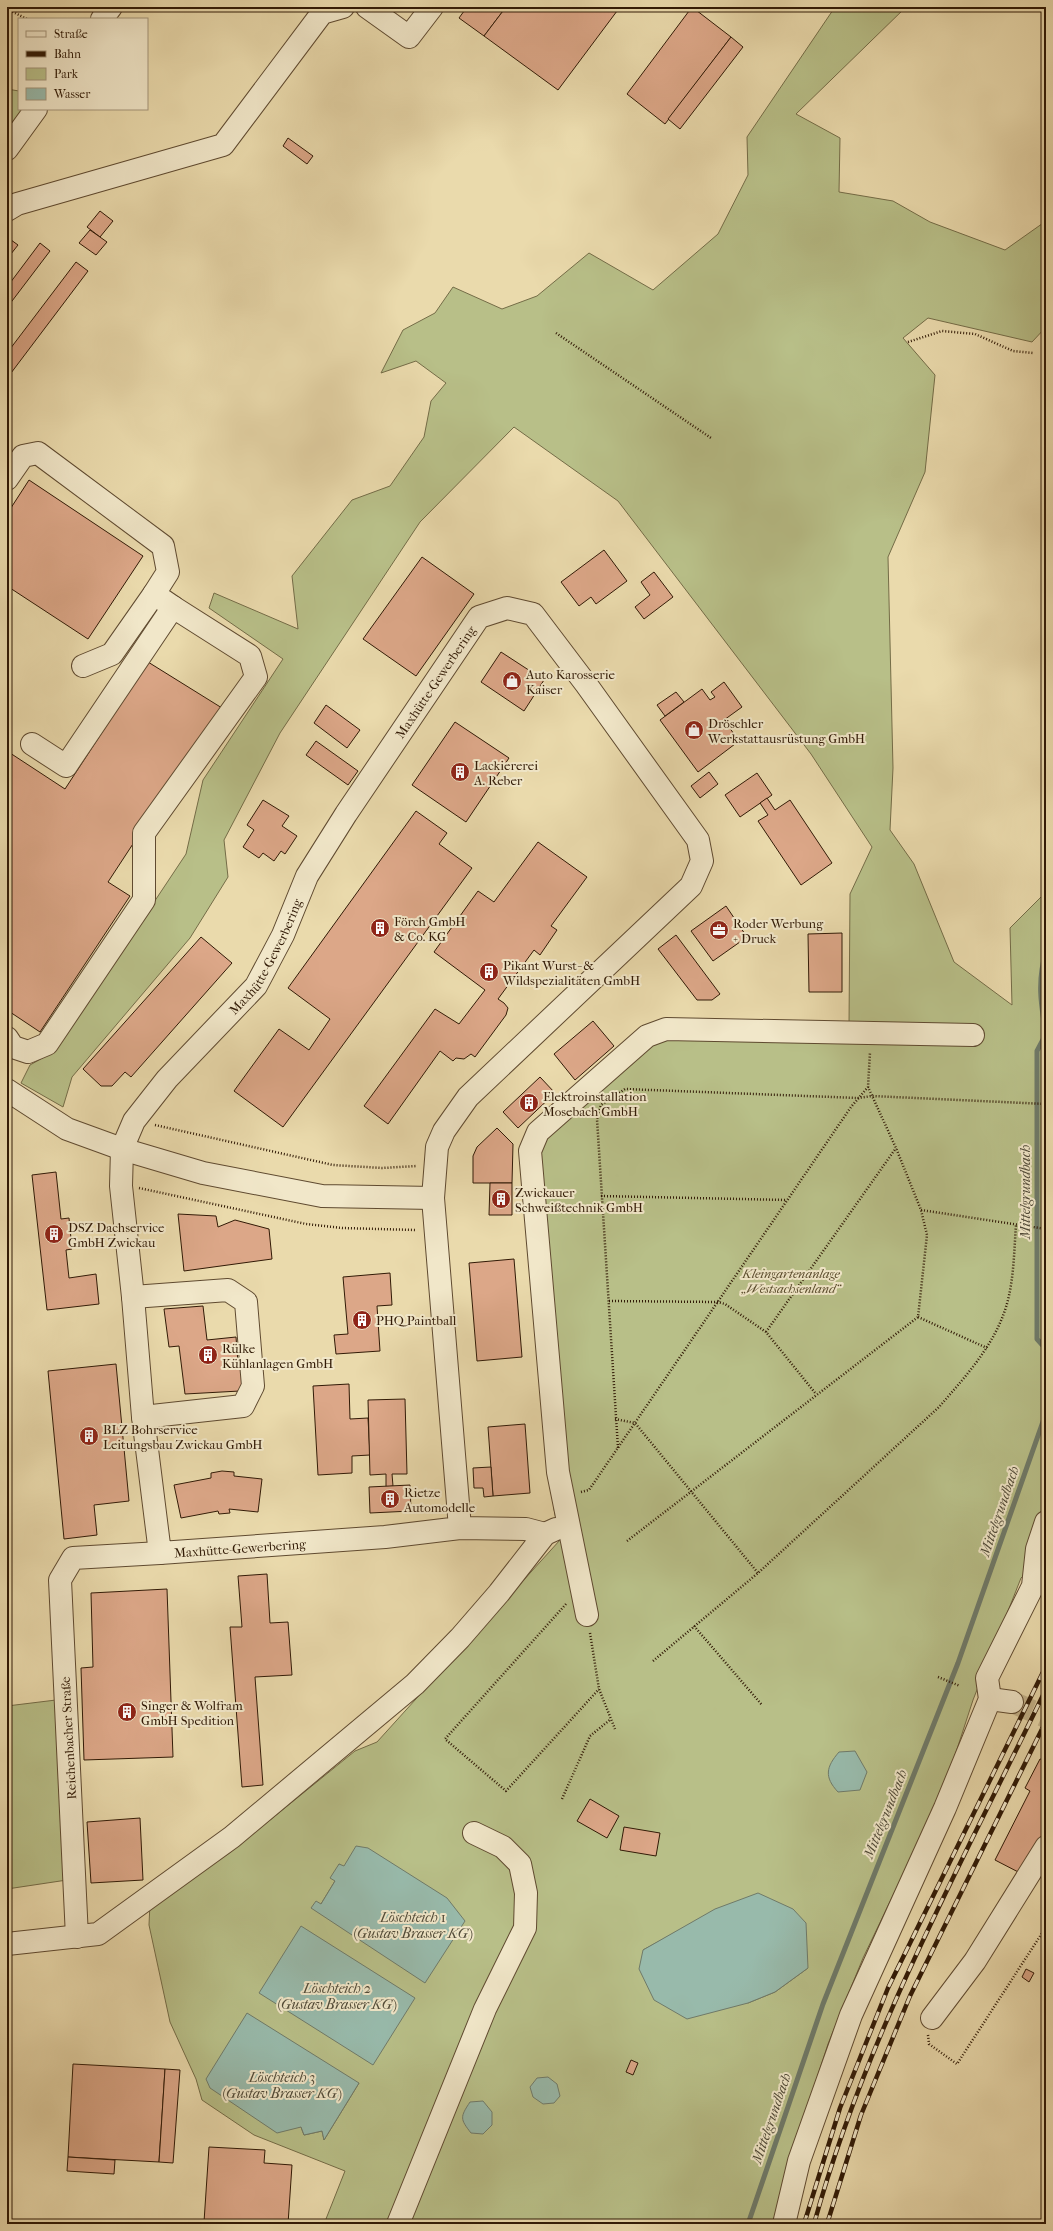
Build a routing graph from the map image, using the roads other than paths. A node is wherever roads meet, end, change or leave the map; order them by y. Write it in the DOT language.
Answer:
graph roads {
  1 [pos="111,7"];
  2 [pos="343,7"];
  3 [pos="367,7"];
  4 [pos="432,7"];
  5 [pos="103,18"];
  6 [pos="35,110"];
  7 [pos="7,149"];
  8 [pos="7,210"];
  9 [pos="7,479"];
  10 [pos="154,594"];
  11 [pos="173,607"];
  12 [pos="83,666"];
  13 [pos="32,744"];
  14 [pos="973,1035"];
  15 [pos="7,1038"];
  16 [pos="7,1090"];
  17 [pos="122,1149"];
  18 [pos="433,1198"];
  19 [pos="133,1297"];
  20 [pos="143,1417"];
  21 [pos="1046,1522"];
  22 [pos="568,1523"];
  23 [pos="460,1528"];
  24 [pos="545,1534"];
  25 [pos="160,1553"];
  26 [pos="1046,1568"];
  27 [pos="1032,1586"];
  28 [pos="587,1615"];
  29 [pos="990,1699"];
  30 [pos="1012,1702"];
  31 [pos="474,1834"];
  32 [pos="1046,1847"];
  33 [pos="78,1937"];
  34 [pos="7,1944"];
  35 [pos="932,2018"];
  36 [pos="398,2224"];
  37 [pos="784,2224"];
  1 -- 5 [label="street"];
  2 -- 8 [label="street"];
  3 -- 4 [label="street"];
  6 -- 7 [label="street"];
  9 -- 10 [label="street"];
  10 -- 11 [label="street"];
  10 -- 12 [label="street"];
  11 -- 13 [label="street"];
  11 -- 15 [label="street"];
  14 -- 22 [label="street"];
  16 -- 17 [label="street"];
  17 -- 18 [label="street"];
  17 -- 18 [label="street, Maxhütte-Gewerbering"];
  17 -- 19 [label="street, Maxhütte-Gewerbering"];
  18 -- 23 [label="street, Maxhütte-Gewerbering"];
  19 -- 20 [label="street, Maxhütte-Gewerbering"];
  19 -- 20 [label="street"];
  20 -- 25 [label="street, Maxhütte-Gewerbering"];
  21 -- 27 [label="street"];
  22 -- 24 [label="street"];
  22 -- 28 [label="street"];
  23 -- 24 [label="street, Maxhütte-Gewerbering"];
  23 -- 25 [label="street, Maxhütte-Gewerbering"];
  24 -- 33 [label="street"];
  25 -- 33 [label="street, Reichenbacher Straße"];
  26 -- 27 [label="street"];
  27 -- 29 [label="street"];
  29 -- 30 [label="street"];
  29 -- 37 [label="street"];
  31 -- 36 [label="street"];
  32 -- 35 [label="street"];
  33 -- 34 [label="street"];
}
